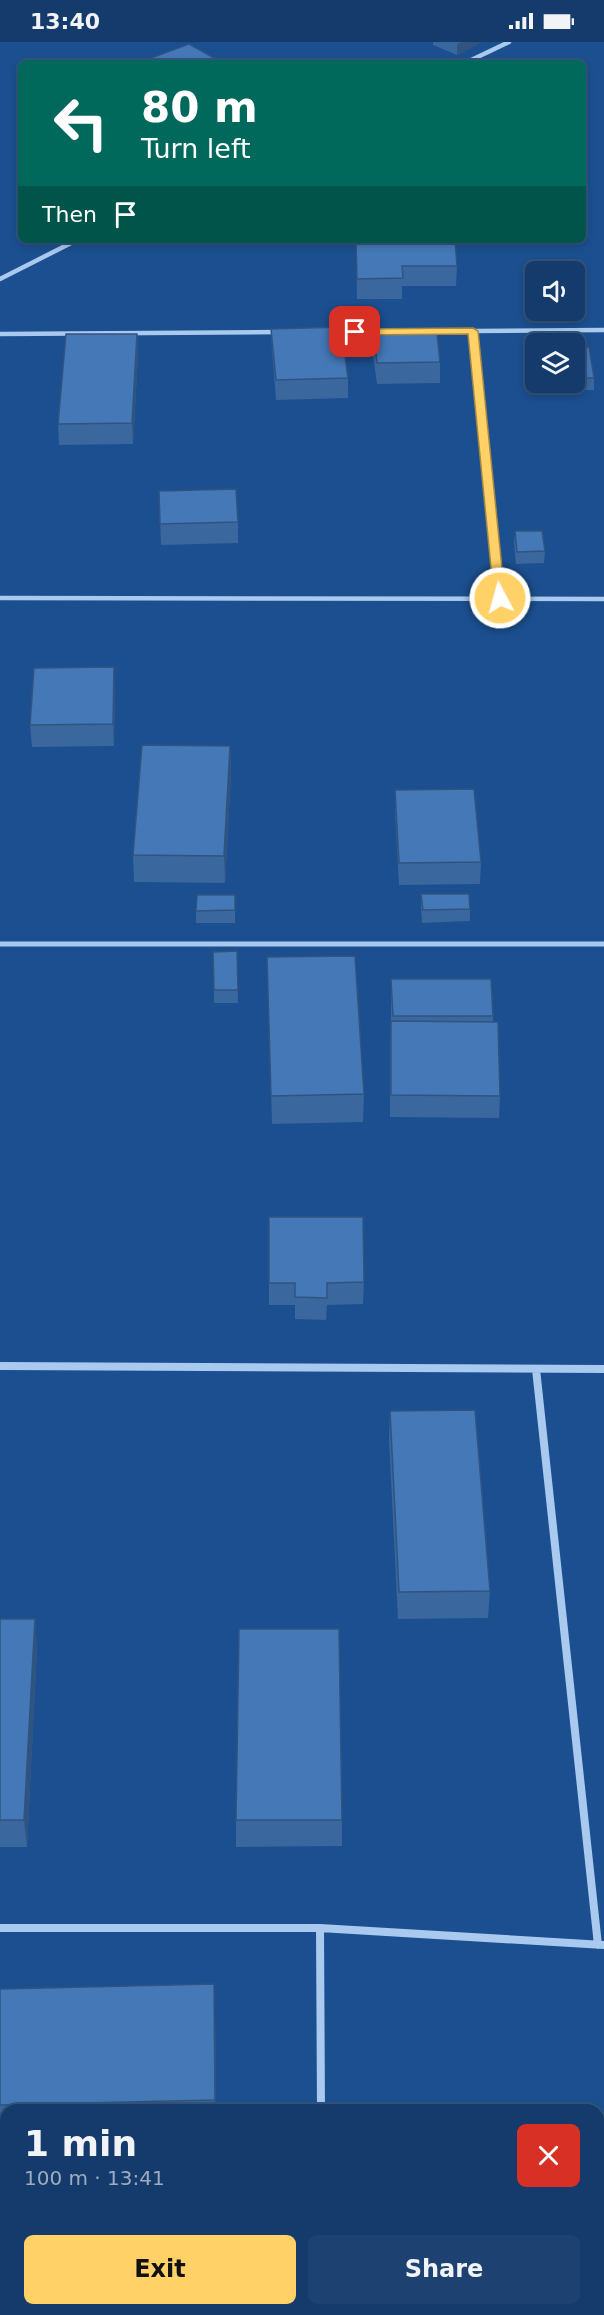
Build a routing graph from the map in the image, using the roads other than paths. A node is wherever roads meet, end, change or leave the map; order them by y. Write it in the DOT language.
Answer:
graph roads {
  1 [pos="509,42"];
  2 [pos="471,60"];
  3 [pos="71,243"];
  4 [pos="0,279"];
  5 [pos="604,330"];
  6 [pos="473,331"];
  7 [pos="284,332"];
  8 [pos="331,332"];
  9 [pos="0,334"];
  10 [pos="0,598"];
  11 [pos="500,598"];
  12 [pos="604,599"];
  13 [pos="0,944"];
  14 [pos="604,944"];
  15 [pos="0,1366"];
  16 [pos="536,1369"];
  17 [pos="604,1369"];
  18 [pos="0,1928"];
  19 [pos="320,1928"];
  20 [pos="601,1945"];
  21 [pos="321,2104"];
  1 -- 2 [label="street"];
  3 -- 4 [label="street"];
  5 -- 6 [label="street"];
  6 -- 8 [label="street"];
  6 -- 11 [label="street"];
  7 -- 9 [label="street"];
  10 -- 11 [label="street"];
  11 -- 12 [label="street"];
  13 -- 14 [label="street"];
  15 -- 16 [label="street"];
  16 -- 17 [label="street"];
  16 -- 20 [label="street"];
  18 -- 19 [label="street"];
  19 -- 20 [label="street"];
  19 -- 21 [label="street"];
}
